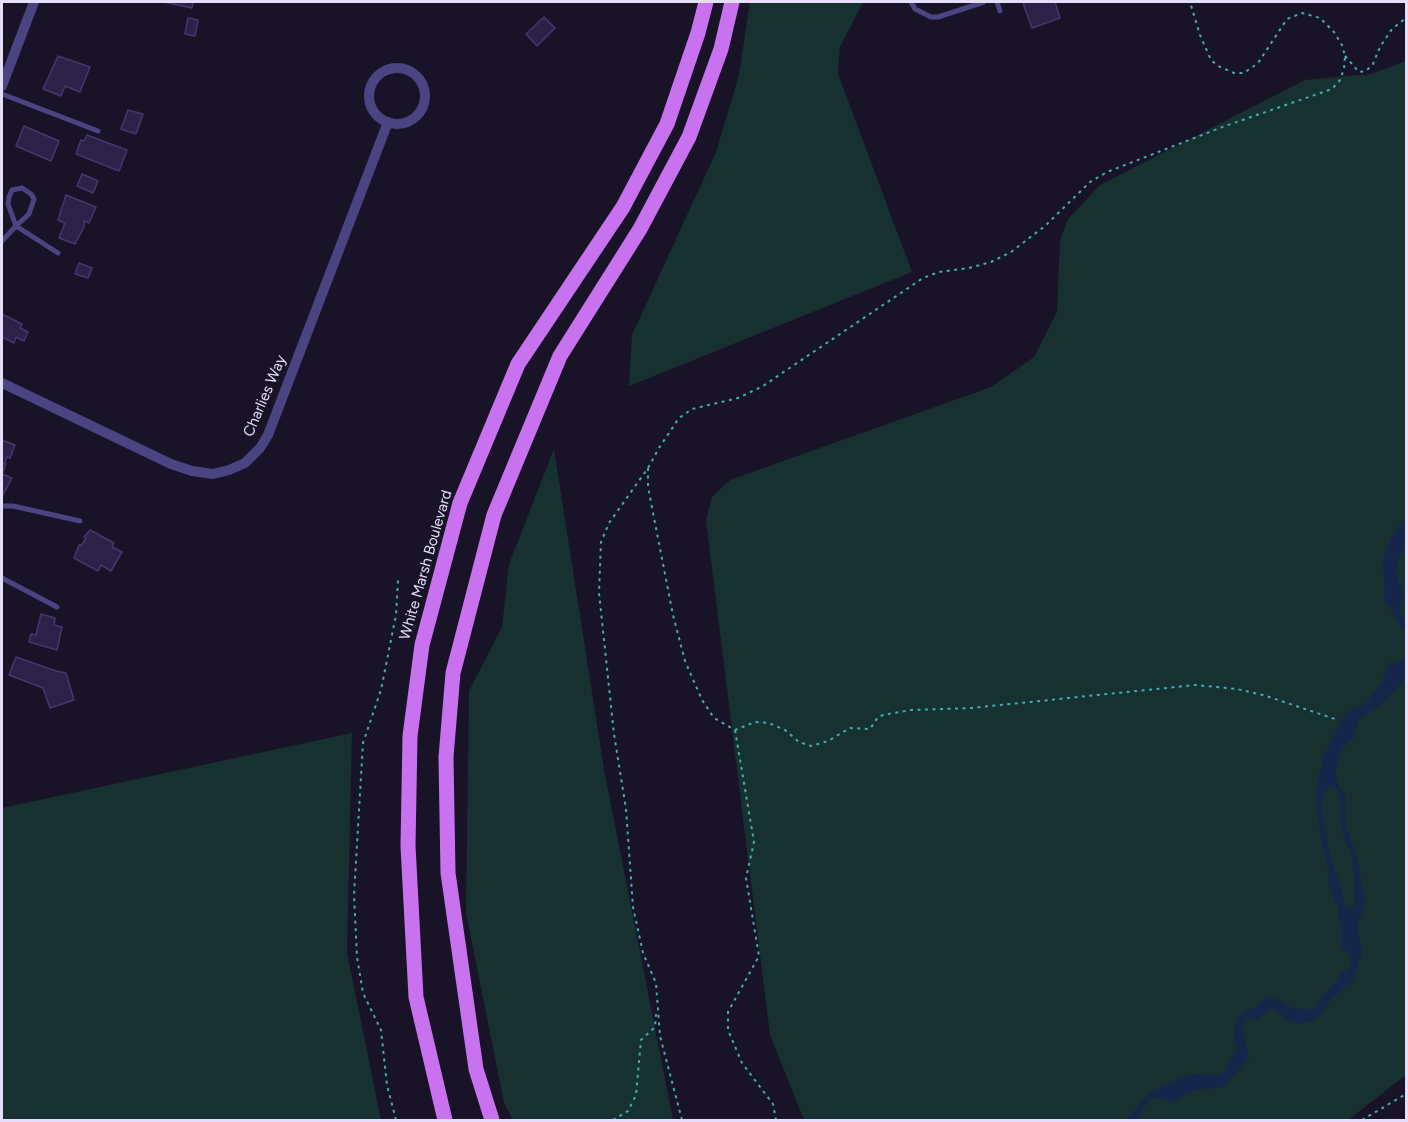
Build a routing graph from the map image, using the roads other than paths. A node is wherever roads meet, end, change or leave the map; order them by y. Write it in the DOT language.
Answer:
graph roads {
  1 [pos="34,2"];
  2 [pos="706,2"];
  3 [pos="732,2"];
  4 [pos="911,2"];
  5 [pos="984,2"];
  6 [pos="997,2"];
  7 [pos="1000,10"];
  8 [pos="2,86"];
  9 [pos="2,94"];
  10 [pos="388,122"];
  11 [pos="98,131"];
  12 [pos="15,226"];
  13 [pos="2,241"];
  14 [pos="58,253"];
  15 [pos="2,383"];
  16 [pos="2,506"];
  17 [pos="80,521"];
  18 [pos="2,578"];
  19 [pos="57,607"];
  20 [pos="445,1120"];
  21 [pos="492,1120"];
  1 -- 8 [label="street"];
  2 -- 20 [label="main road, White Marsh Boulevard"];
  3 -- 21 [label="main road"];
  4 -- 5 [label="lane"];
  6 -- 7 [label="lane"];
  9 -- 11 [label="lane"];
  10 -- 10 [label="street"];
  10 -- 15 [label="street, Charlies Way"];
  12 -- 12 [label="lane"];
  12 -- 13 [label="lane"];
  12 -- 14 [label="lane"];
  16 -- 17 [label="lane"];
  18 -- 19 [label="lane"];
}
